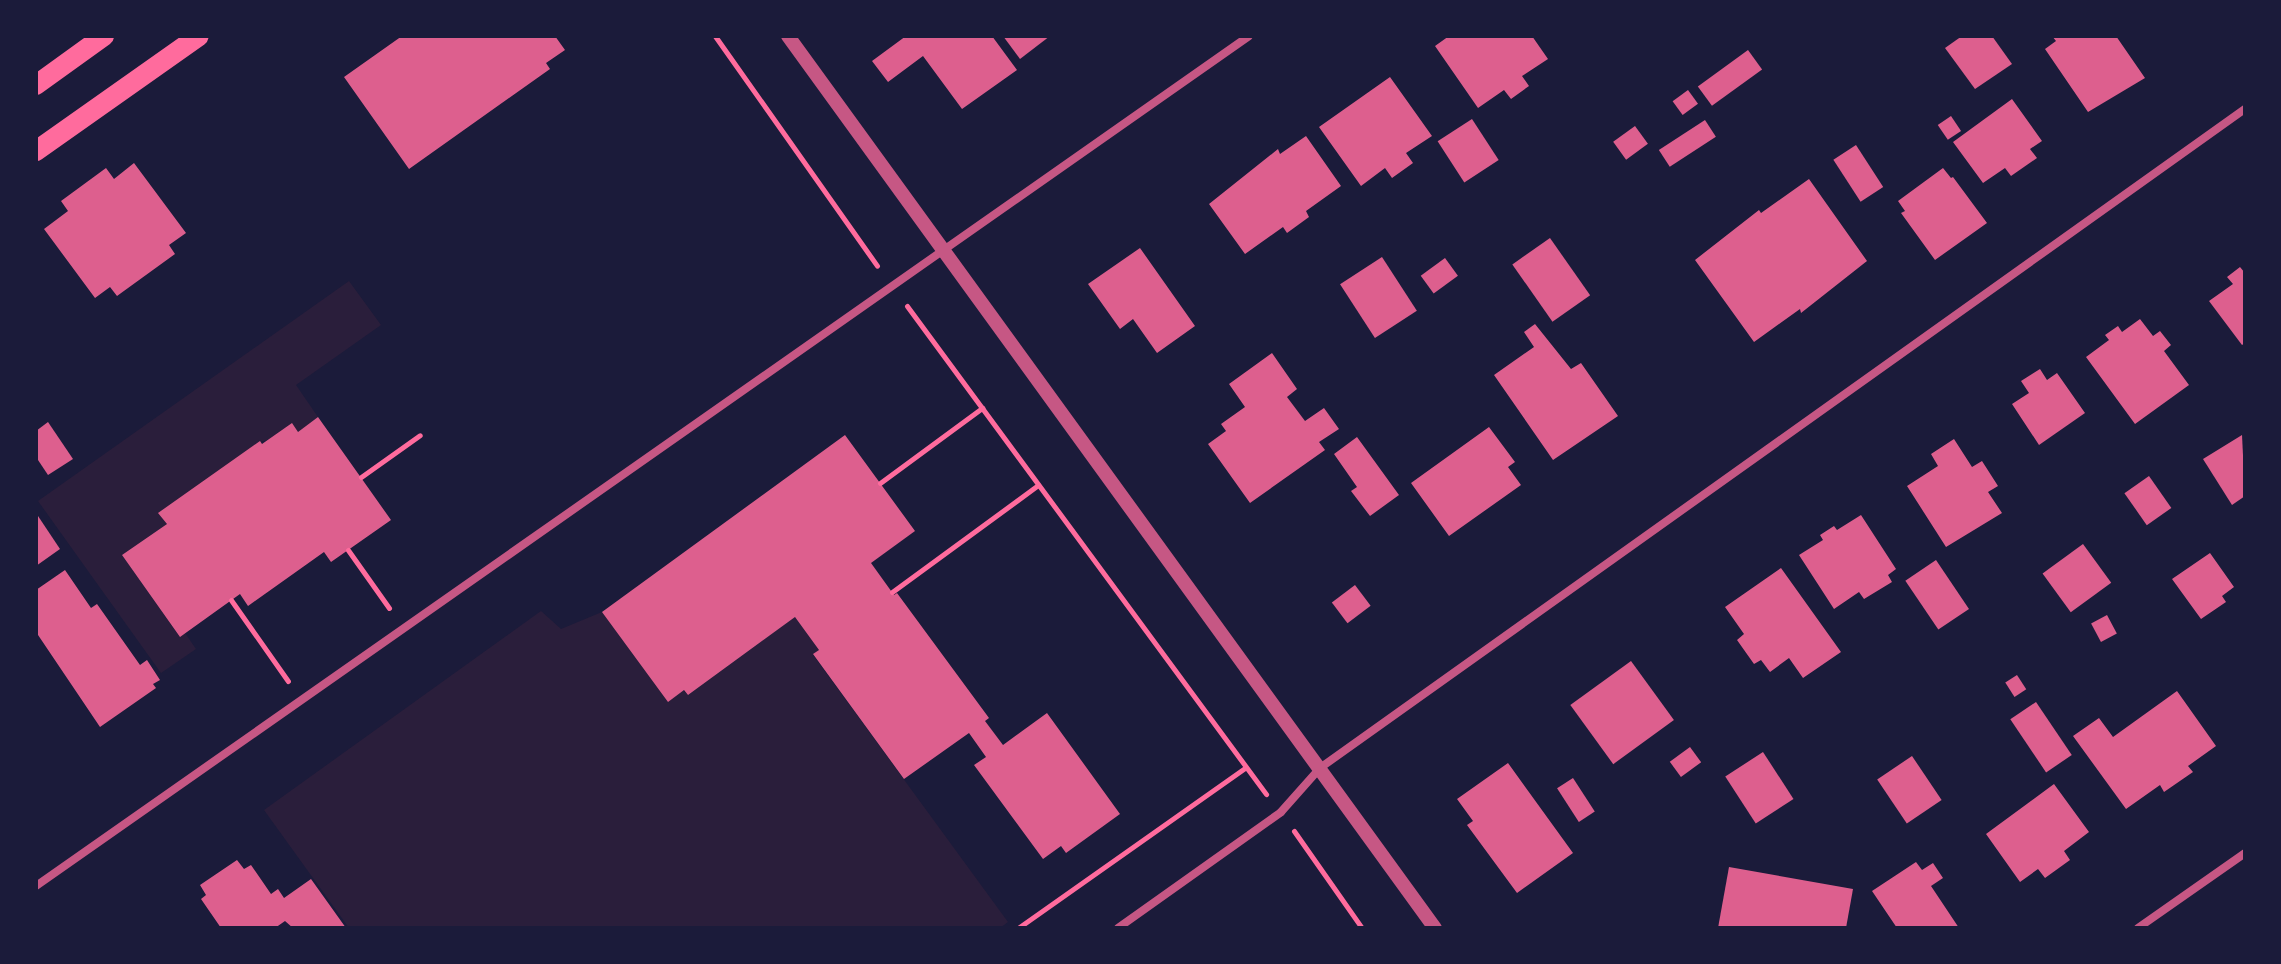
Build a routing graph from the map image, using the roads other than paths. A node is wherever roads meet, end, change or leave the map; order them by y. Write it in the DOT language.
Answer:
graph roads {
  1 [pos="104,36"];
  2 [pos="199,36"];
  3 [pos="788,36"];
  4 [pos="1249,36"];
  5 [pos="36,85"];
  6 [pos="2245,109"];
  7 [pos="36,151"];
  8 [pos="943,251"];
  9 [pos="1320,768"];
  10 [pos="2245,853"];
  11 [pos="36,886"];
  12 [pos="1118,928"];
  13 [pos="1435,928"];
  14 [pos="2138,928"];
  1 -- 5 [label="main road"];
  2 -- 7 [label="main road"];
  3 -- 8 [label="street"];
  4 -- 8 [label="street"];
  6 -- 9 [label="street"];
  8 -- 9 [label="street"];
  8 -- 11 [label="street"];
  9 -- 12 [label="street"];
  9 -- 13 [label="street"];
  10 -- 14 [label="street"];
}
